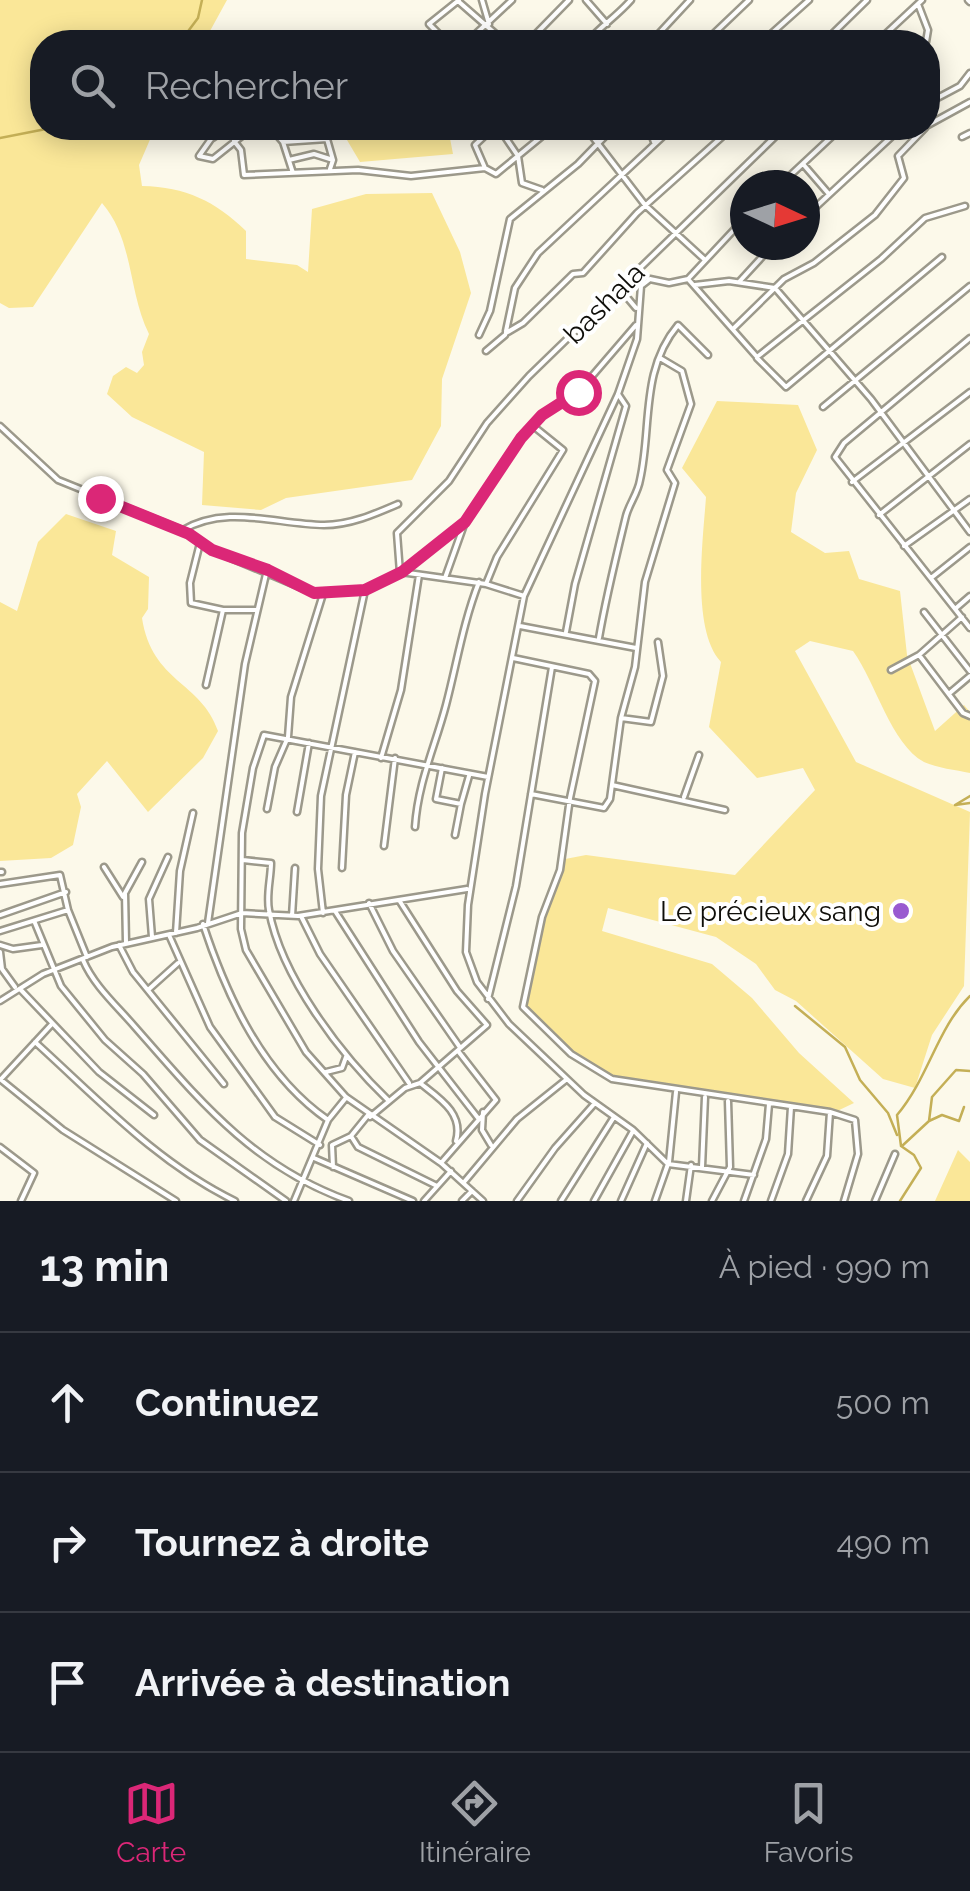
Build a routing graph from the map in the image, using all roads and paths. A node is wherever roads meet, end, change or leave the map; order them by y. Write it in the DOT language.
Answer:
graph roads {
  1 [pos="482,0"];
  2 [pos="512,0"];
  3 [pos="586,0"];
  4 [pos="631,0"];
  5 [pos="690,0"];
  6 [pos="749,0"];
  7 [pos="808,0"];
  8 [pos="867,0"];
  9 [pos="458,1"];
  10 [pos="567,1"];
  11 [pos="920,2"];
  12 [pos="489,24"];
  13 [pos="607,24"];
  14 [pos="435,30"];
  15 [pos="482,30"];
  16 [pos="494,30"];
  17 [pos="539,30"];
  18 [pos="600,30"];
  19 [pos="662,30"];
  20 [pos="718,30"];
  21 [pos="775,30"];
  22 [pos="836,30"];
  23 [pos="890,30"];
  24 [pos="928,30"];
  25 [pos="970,73"];
  26 [pos="940,97"];
  27 [pos="970,102"];
  28 [pos="940,118"];
  29 [pos="970,133"];
  30 [pos="962,137"];
  31 [pos="210,140"];
  32 [pos="312,140"];
  33 [pos="327,140"];
  34 [pos="483,140"];
  35 [pos="505,140"];
  36 [pos="536,140"];
  37 [pos="594,140"];
  38 [pos="602,140"];
  39 [pos="653,140"];
  40 [pos="658,140"];
  41 [pos="718,140"];
  42 [pos="771,140"];
  43 [pos="828,140"];
  44 [pos="888,140"];
  45 [pos="913,140"];
  46 [pos="234,141"];
  47 [pos="283,142"];
  48 [pos="654,143"];
  49 [pos="597,145"];
  50 [pos="518,156"];
  51 [pos="289,160"];
  52 [pos="333,160"];
  53 [pos="803,164"];
  54 [pos="485,168"];
  55 [pos="796,170"];
  56 [pos="326,171"];
  57 [pos="293,172"];
  58 [pos="621,174"];
  59 [pos="542,190"];
  60 [pos="828,193"];
  61 [pos="820,201"];
  62 [pos="645,205"];
  63 [pos="964,206"];
  64 [pos="730,233"];
  65 [pos="672,234"];
  66 [pos="942,257"];
  67 [pos="704,259"];
  68 [pos="760,260"];
  69 [pos="688,279"];
  70 [pos="740,282"];
  71 [pos="695,286"];
  72 [pos="970,286"];
  73 [pos="775,288"];
  74 [pos="619,289"];
  75 [pos="636,308"];
  76 [pos="804,322"];
  77 [pos="636,324"];
  78 [pos="734,328"];
  79 [pos="508,334"];
  80 [pos="479,335"];
  81 [pos="970,338"];
  82 [pos="486,351"];
  83 [pos="831,352"];
  84 [pos="708,354"];
  85 [pos="757,357"];
  86 [pos="660,358"];
  87 [pos="856,381"];
  88 [pos="970,392"];
  89 [pos="618,394"];
  90 [pos="824,407"];
  91 [pos="881,412"];
  92 [pos="532,425"];
  93 [pos="0,426"];
  94 [pos="970,445"];
  95 [pos="905,446"];
  96 [pos="928,477"];
  97 [pos="852,482"];
  98 [pos="970,499"];
  99 [pos="398,504"];
  100 [pos="955,510"];
  101 [pos="879,515"];
  102 [pos="465,522"];
  103 [pos="181,531"];
  104 [pos="970,532"];
  105 [pos="200,543"];
  106 [pos="904,546"];
  107 [pos="970,547"];
  108 [pos="268,570"];
  109 [pos="401,573"];
  110 [pos="419,575"];
  111 [pos="445,578"];
  112 [pos="931,578"];
  113 [pos="478,582"];
  114 [pos="486,584"];
  115 [pos="365,590"];
  116 [pos="322,594"];
  117 [pos="524,596"];
  118 [pos="970,596"];
  119 [pos="955,609"];
  120 [pos="223,610"];
  121 [pos="256,610"];
  122 [pos="924,612"];
  123 [pos="962,618"];
  124 [pos="520,626"];
  125 [pos="970,628"];
  126 [pos="566,632"];
  127 [pos="942,634"];
  128 [pos="599,638"];
  129 [pos="658,642"];
  130 [pos="636,648"];
  131 [pos="920,655"];
  132 [pos="513,658"];
  133 [pos="552,667"];
  134 [pos="890,670"];
  135 [pos="970,674"];
  136 [pos="206,685"];
  137 [pos="950,693"];
  138 [pos="970,716"];
  139 [pos="621,718"];
  140 [pos="288,737"];
  141 [pos="309,743"];
  142 [pos="330,745"];
  143 [pos="354,752"];
  144 [pos="699,754"];
  145 [pos="381,758"];
  146 [pos="396,758"];
  147 [pos="426,763"];
  148 [pos="442,768"];
  149 [pos="470,775"];
  150 [pos="490,778"];
  151 [pos="612,785"];
  152 [pos="531,794"];
  153 [pos="570,798"];
  154 [pos="683,799"];
  155 [pos="461,804"];
  156 [pos="267,809"];
  157 [pos="725,810"];
  158 [pos="298,812"];
  159 [pos="193,813"];
  160 [pos="415,827"];
  161 [pos="455,836"];
  162 [pos="384,846"];
  163 [pos="168,858"];
  164 [pos="243,860"];
  165 [pos="142,862"];
  166 [pos="104,867"];
  167 [pos="295,868"];
  168 [pos="342,868"];
  169 [pos="0,884"];
  170 [pos="470,889"];
  171 [pos="66,892"];
  172 [pos="399,900"];
  173 [pos="369,903"];
  174 [pos="124,906"];
  175 [pos="68,910"];
  176 [pos="335,911"];
  177 [pos="242,913"];
  178 [pos="270,913"];
  179 [pos="323,913"];
  180 [pos="0,915"];
  181 [pos="292,916"];
  182 [pos="301,916"];
  183 [pos="35,923"];
  184 [pos="206,924"];
  185 [pos="0,931"];
  186 [pos="176,933"];
  187 [pos="169,935"];
  188 [pos="152,937"];
  189 [pos="122,943"];
  190 [pos="42,944"];
  191 [pos="0,950"];
  192 [pos="84,958"];
  193 [pos="180,962"];
  194 [pos="54,969"];
  195 [pos="19,989"];
  196 [pos="148,990"];
  197 [pos="488,999"];
  198 [pos="0,1001"];
  199 [pos="500,1013"];
  200 [pos="51,1025"];
  201 [pos="487,1025"];
  202 [pos="34,1042"];
  203 [pos="458,1048"];
  204 [pos="346,1057"];
  205 [pos="438,1067"];
  206 [pos="326,1072"];
  207 [pos="0,1079"];
  208 [pos="567,1079"];
  209 [pos="420,1083"];
  210 [pos="224,1084"];
  211 [pos="411,1085"];
  212 [pos="676,1092"];
  213 [pos="704,1096"];
  214 [pos="346,1097"];
  215 [pos="728,1099"];
  216 [pos="389,1100"];
  217 [pos="595,1103"];
  218 [pos="769,1104"];
  219 [pos="791,1107"];
  220 [pos="483,1112"];
  221 [pos="830,1112"];
  222 [pos="154,1116"];
  223 [pos="369,1116"];
  224 [pos="614,1117"];
  225 [pos="478,1118"];
  226 [pos="328,1120"];
  227 [pos="634,1130"];
  228 [pos="351,1136"];
  229 [pos="647,1143"];
  230 [pos="320,1145"];
  231 [pos="455,1146"];
  232 [pos="492,1146"];
  233 [pos="0,1147"];
  234 [pos="895,1154"];
  235 [pos="314,1158"];
  236 [pos="441,1163"];
  237 [pos="668,1163"];
  238 [pos="691,1166"];
  239 [pos="702,1167"];
  240 [pos="333,1168"];
  241 [pos="726,1170"];
  242 [pos="452,1171"];
  243 [pos="754,1176"];
  244 [pos="303,1179"];
  245 [pos="464,1182"];
  246 [pos="437,1186"];
  247 [pos="472,1191"];
  248 [pos="21,1201"];
  249 [pos="176,1201"];
  250 [pos="235,1201"];
  251 [pos="286,1201"];
  252 [pos="294,1201"];
  253 [pos="349,1201"];
  254 [pos="413,1201"];
  255 [pos="424,1201"];
  256 [pos="462,1201"];
  257 [pos="483,1201"];
  258 [pos="518,1201"];
  259 [pos="561,1201"];
  260 [pos="594,1201"];
  261 [pos="621,1201"];
  262 [pos="655,1201"];
  263 [pos="686,1201"];
  264 [pos="712,1201"];
  265 [pos="744,1201"];
  266 [pos="771,1201"];
  267 [pos="806,1201"];
  268 [pos="844,1201"];
  269 [pos="875,1201"];
  1 -- 12 [label="street"];
  2 -- 12 [label="street"];
  3 -- 13 [label="street"];
  4 -- 13 [label="street"];
  5 -- 19 [label="street"];
  6 -- 20 [label="street"];
  7 -- 21 [label="street"];
  8 -- 22 [label="street"];
  9 -- 12 [label="street"];
  9 -- 14 [label="street"];
  10 -- 17 [label="street"];
  11 -- 23 [label="street"];
  11 -- 24 [label="street"];
  12 -- 15 [label="street"];
  12 -- 16 [label="street"];
  13 -- 18 [label="street"];
  25 -- 26 [label="street"];
  27 -- 28 [label="street"];
  29 -- 30 [label="street"];
  31 -- 46 [label="street"];
  32 -- 47 [label="street"];
  33 -- 52 [label="street"];
  34 -- 54 [label="street"];
  35 -- 50 [label="street"];
  36 -- 50 [label="street"];
  37 -- 49 [label="street"];
  38 -- 49 [label="street"];
  39 -- 48 [label="street"];
  40 -- 48 [label="street"];
  41 -- 62 [label="street"];
  42 -- 65 [label="street, bashala"];
  43 -- 53 [label="street"];
  44 -- 60 [label="street"];
  45 -- 73 [label="street"];
  46 -- 57 [label="street"];
  47 -- 51 [label="street"];
  48 -- 58 [label="street"];
  49 -- 58 [label="street"];
  49 -- 59 [label="street"];
  50 -- 54 [label="street"];
  50 -- 59 [label="street"];
  51 -- 52 [label="street"];
  51 -- 57 [label="street"];
  52 -- 56 [label="street"];
  53 -- 55 [label="street"];
  53 -- 60 [label="street"];
  54 -- 56 [label="street"];
  56 -- 57 [label="street"];
  58 -- 62 [label="street"];
  58 -- 79 [label="street"];
  59 -- 80 [label="street"];
  60 -- 61 [label="street"];
  62 -- 65 [label="street"];
  62 -- 79 [label="street"];
  63 -- 76 [label="street"];
  64 -- 67 [label="street"];
  65 -- 67 [label="street"];
  65 -- 74 [label="street, bashala"];
  66 -- 83 [label="street"];
  67 -- 69 [label="street"];
  68 -- 70 [label="street"];
  69 -- 71 [label="street"];
  69 -- 75 [label="street"];
  70 -- 71 [label="street"];
  70 -- 73 [label="street"];
  71 -- 78 [label="street"];
  72 -- 87 [label="street"];
  73 -- 76 [label="street"];
  73 -- 78 [label="street"];
  74 -- 75 [label="street"];
  74 -- 109 [label="street, bashala"];
  75 -- 77 [label="street"];
  76 -- 83 [label="street"];
  76 -- 85 [label="street"];
  77 -- 89 [label="street"];
  77 -- 92 [label="street"];
  78 -- 85 [label="street"];
  79 -- 82 [label="street"];
  81 -- 91 [label="street"];
  83 -- 85 [label="street"];
  83 -- 87 [label="street"];
  84 -- 86 [label="street"];
  86 -- 128 [label="street"];
  86 -- 130 [label="street"];
  87 -- 90 [label="street"];
  87 -- 91 [label="street"];
  88 -- 95 [label="street"];
  89 -- 117 [label="street"];
  89 -- 126 [label="street"];
  91 -- 95 [label="street"];
  91 -- 97 [label="street"];
  92 -- 102 [label="street"];
  92 -- 114 [label="street"];
  93 -- 103 [label="street"];
  94 -- 96 [label="street"];
  95 -- 96 [label="street"];
  95 -- 97 [label="street"];
  96 -- 100 [label="street"];
  96 -- 101 [label="street"];
  97 -- 101 [label="street"];
  98 -- 100 [label="street"];
  99 -- 103 [label="street"];
  100 -- 104 [label="street"];
  100 -- 106 [label="street"];
  101 -- 106 [label="street"];
  102 -- 109 [label="street"];
  102 -- 111 [label="street"];
  103 -- 105 [label="street"];
  105 -- 108 [label="street"];
  105 -- 120 [label="street"];
  106 -- 112 [label="street"];
  107 -- 112 [label="street"];
  108 -- 116 [label="street"];
  108 -- 121 [label="street"];
  109 -- 110 [label="street"];
  109 -- 115 [label="street"];
  110 -- 111 [label="street"];
  110 -- 145 [label="street"];
  111 -- 113 [label="street"];
  112 -- 119 [label="street"];
  113 -- 114 [label="street"];
  113 -- 147 [label="street"];
  114 -- 117 [label="street"];
  115 -- 116 [label="street"];
  115 -- 142 [label="street"];
  116 -- 140 [label="street"];
  117 -- 124 [label="street"];
  118 -- 119 [label="street"];
  119 -- 123 [label="street"];
  120 -- 121 [label="street"];
  120 -- 136 [label="street"];
  121 -- 184 [label="street"];
  122 -- 127 [label="street"];
  123 -- 125 [label="street"];
  123 -- 127 [label="street"];
  124 -- 126 [label="street"];
  124 -- 132 [label="street"];
  126 -- 128 [label="street"];
  127 -- 131 [label="street"];
  127 -- 135 [label="street"];
  128 -- 130 [label="street"];
  129 -- 139 [label="street"];
  130 -- 139 [label="street"];
  131 -- 134 [label="street"];
  131 -- 137 [label="street"];
  132 -- 133 [label="street"];
  132 -- 150 [label="street"];
  133 -- 152 [label="street"];
  133 -- 153 [label="street"];
  135 -- 137 [label="street"];
  137 -- 138 [label="street"];
  139 -- 151 [label="street"];
  140 -- 141 [label="street"];
  140 -- 156 [label="street"];
  140 -- 164 [label="street"];
  141 -- 142 [label="street"];
  141 -- 158 [label="street"];
  142 -- 143 [label="street"];
  142 -- 179 [label="street"];
  143 -- 145 [label="street"];
  143 -- 168 [label="street"];
  144 -- 154 [label="street"];
  145 -- 146 [label="street"];
  146 -- 147 [label="street"];
  146 -- 162 [label="street"];
  147 -- 148 [label="street"];
  147 -- 160 [label="street"];
  148 -- 149 [label="street"];
  148 -- 155 [label="street"];
  149 -- 150 [label="street"];
  149 -- 155 [label="street"];
  150 -- 170 [label="street"];
  151 -- 153 [label="street"];
  151 -- 154 [label="street"];
  152 -- 153 [label="street"];
  152 -- 197 [label="street"];
  153 -- 212 [label="street"];
  154 -- 157 [label="street"];
  155 -- 161 [label="street"];
  159 -- 186 [label="street"];
  163 -- 188 [label="street"];
  164 -- 177 [label="street"];
  164 -- 178 [label="street"];
  165 -- 174 [label="street"];
  166 -- 174 [label="street"];
  167 -- 181 [label="street"];
  169 -- 171 [label="street"];
  170 -- 172 [label="street"];
  170 -- 197 [label="street"];
  171 -- 175 [label="street"];
  171 -- 180 [label="street"];
  172 -- 173 [label="street"];
  172 -- 201 [label="street"];
  173 -- 176 [label="street"];
  173 -- 203 [label="street"];
  174 -- 189 [label="street"];
  175 -- 183 [label="street"];
  175 -- 192 [label="street"];
  176 -- 179 [label="street"];
  176 -- 205 [label="street"];
  177 -- 178 [label="street"];
  177 -- 184 [label="street"];
  177 -- 206 [label="street"];
  178 -- 181 [label="street"];
  178 -- 204 [label="street"];
  179 -- 182 [label="street"];
  181 -- 182 [label="street"];
  182 -- 211 [label="street"];
  183 -- 185 [label="street"];
  183 -- 190 [label="street"];
  184 -- 186 [label="street"];
  184 -- 226 [label="street"];
  186 -- 187 [label="street"];
  187 -- 188 [label="street"];
  187 -- 193 [label="street"];
  188 -- 189 [label="street"];
  189 -- 192 [label="street"];
  189 -- 196 [label="street"];
  190 -- 191 [label="street"];
  190 -- 194 [label="street"];
  191 -- 195 [label="street"];
  192 -- 194 [label="street"];
  192 -- 244 [label="street"];
  193 -- 196 [label="street"];
  193 -- 230 [label="street"];
  194 -- 195 [label="street"];
  194 -- 251 [label="street"];
  195 -- 198 [label="street"];
  195 -- 200 [label="street"];
  196 -- 210 [label="street"];
  197 -- 199 [label="street"];
  199 -- 201 [label="street"];
  199 -- 208 [label="street"];
  200 -- 202 [label="street"];
  200 -- 222 [label="street"];
  201 -- 203 [label="street"];
  202 -- 207 [label="street"];
  202 -- 250 [label="street"];
  203 -- 205 [label="street"];
  203 -- 220 [label="street"];
  204 -- 206 [label="street"];
  204 -- 216 [label="street"];
  205 -- 209 [label="street"];
  205 -- 225 [label="street"];
  206 -- 214 [label="street"];
  207 -- 249 [label="street"];
  208 -- 217 [label="street"];
  208 -- 232 [label="street"];
  209 -- 211 [label="street"];
  209 -- 231 [label="street"];
  211 -- 216 [label="street"];
  212 -- 213 [label="street"];
  212 -- 237 [label="street"];
  213 -- 215 [label="street"];
  213 -- 239 [label="street"];
  214 -- 223 [label="street"];
  214 -- 226 [label="street"];
  215 -- 218 [label="street"];
  215 -- 241 [label="street"];
  216 -- 223 [label="street"];
  217 -- 224 [label="street"];
  217 -- 258 [label="street"];
  218 -- 219 [label="street"];
  218 -- 243 [label="street"];
  219 -- 221 [label="street"];
  219 -- 266 [label="street"];
  220 -- 225 [label="street"];
  220 -- 232 [label="street"];
  221 -- 267 [label="street"];
  221 -- 268 [label="street"];
  223 -- 228 [label="street"];
  223 -- 236 [label="street"];
  224 -- 227 [label="street"];
  224 -- 259 [label="street"];
  225 -- 231 [label="street"];
  226 -- 230 [label="street"];
  227 -- 229 [label="street"];
  227 -- 260 [label="street"];
  228 -- 240 [label="street"];
  228 -- 246 [label="street"];
  229 -- 237 [label="street"];
  229 -- 261 [label="street"];
  230 -- 235 [label="street"];
  231 -- 236 [label="street"];
  232 -- 245 [label="street"];
  233 -- 248 [label="street"];
  234 -- 269 [label="street"];
  235 -- 240 [label="street"];
  235 -- 244 [label="street"];
  236 -- 242 [label="street"];
  237 -- 238 [label="street"];
  237 -- 262 [label="street"];
  238 -- 239 [label="street"];
  238 -- 263 [label="street"];
  239 -- 241 [label="street"];
  240 -- 254 [label="street"];
  241 -- 243 [label="street"];
  241 -- 264 [label="street"];
  242 -- 245 [label="street"];
  242 -- 246 [label="street"];
  243 -- 265 [label="street"];
  244 -- 252 [label="street"];
  244 -- 253 [label="street"];
  245 -- 247 [label="street"];
  246 -- 255 [label="street"];
  247 -- 256 [label="street"];
  247 -- 257 [label="street"];
}
